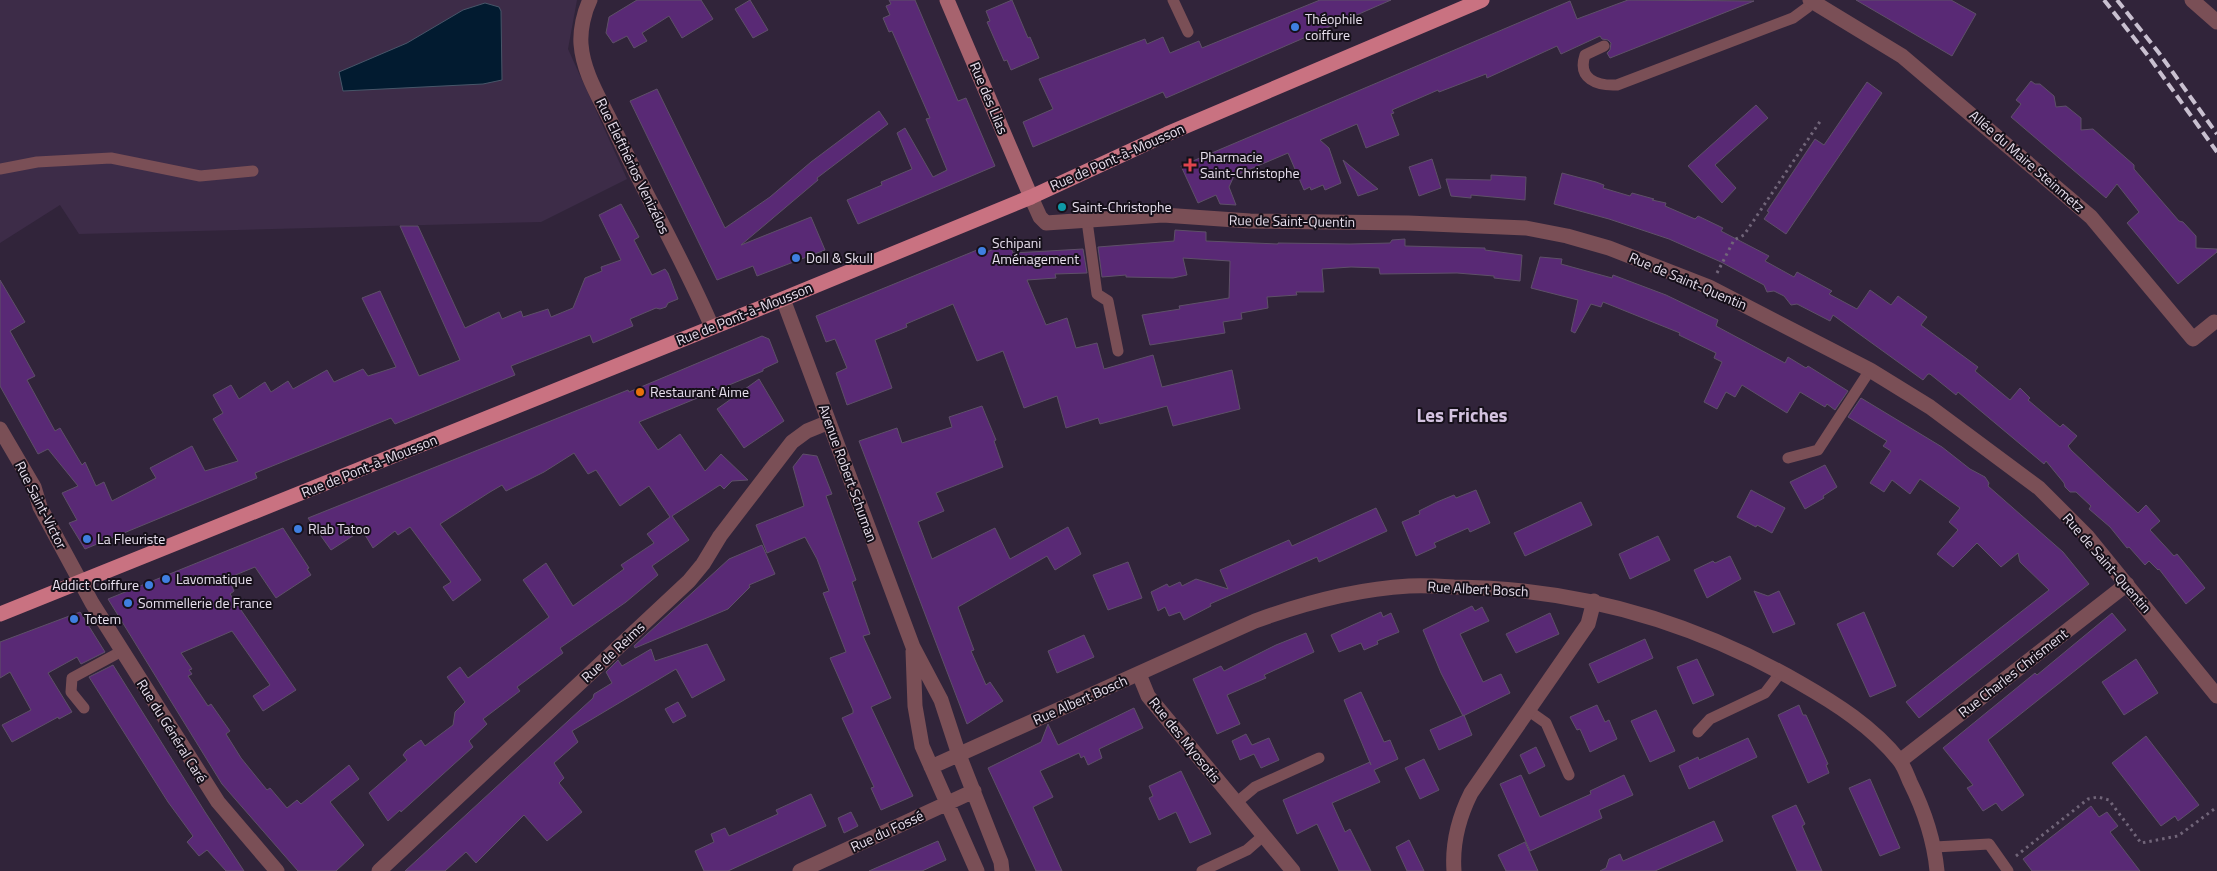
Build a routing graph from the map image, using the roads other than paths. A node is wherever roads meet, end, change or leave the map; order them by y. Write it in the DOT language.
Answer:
graph roads {
  1 [pos="590,0"];
  2 [pos="947,0"];
  3 [pos="1173,0"];
  4 [pos="1482,0"];
  5 [pos="1811,0"];
  6 [pos="2192,0"];
  7 [pos="2211,10"];
  8 [pos="2217,22"];
  9 [pos="1188,32"];
  10 [pos="1604,46"];
  11 [pos="0,170"];
  12 [pos="253,171"];
  13 [pos="1031,197"];
  14 [pos="1087,221"];
  15 [pos="783,299"];
  16 [pos="2214,322"];
  17 [pos="712,327"];
  18 [pos="1118,351"];
  19 [pos="1870,370"];
  20 [pos="829,422"];
  21 [pos="0,429"];
  22 [pos="1788,458"];
  23 [pos="80,582"];
  24 [pos="2127,584"];
  25 [pos="1594,601"];
  26 [pos="0,614"];
  27 [pos="913,647"];
  28 [pos="122,651"];
  29 [pos="1780,672"];
  30 [pos="1139,674"];
  31 [pos="2217,696"];
  32 [pos="84,708"];
  33 [pos="1529,711"];
  34 [pos="1698,732"];
  35 [pos="959,755"];
  36 [pos="1320,758"];
  37 [pos="1900,761"];
  38 [pos="931,767"];
  39 [pos="1569,774"];
  40 [pos="974,791"];
  41 [pos="946,803"];
  42 [pos="1236,803"];
  43 [pos="1263,836"];
  44 [pos="1935,848"];
  45 [pos="2006,869"];
  46 [pos="277,871"];
  47 [pos="380,871"];
  48 [pos="800,871"];
  49 [pos="977,871"];
  50 [pos="1002,871"];
  51 [pos="1202,871"];
  52 [pos="1293,871"];
  53 [pos="1454,871"];
  54 [pos="1937,871"];
  1 -- 17 [label="street, Rue Elefthérios Venizélos"];
  2 -- 13 [label="street, Rue des Lilas"];
  3 -- 9 [label="lane"];
  4 -- 13 [label="main road, Rue de Pont-à-Mousson"];
  5 -- 10 [label="lane"];
  5 -- 16 [label="street, Allée du Maire Steinmetz"];
  6 -- 7 [label="street"];
  7 -- 8 [label="street"];
  11 -- 12 [label="lane"];
  13 -- 14 [label="street, Rue de Saint-Quentin"];
  13 -- 15 [label="main road, Rue de Pont-à-Mousson"];
  14 -- 18 [label="lane"];
  14 -- 19 [label="street, Rue de Saint-Quentin"];
  15 -- 17 [label="main road, Rue de Pont-à-Mousson"];
  15 -- 20 [label="street, Avenue Robert Schuman"];
  17 -- 23 [label="main road, Rue de Pont-à-Mousson"];
  19 -- 22 [label="lane"];
  19 -- 24 [label="street, Rue de Saint-Quentin"];
  20 -- 27 [label="street, Avenue Robert Schuman"];
  20 -- 47 [label="street, Rue de Reims"];
  21 -- 23 [label="street, Rue Saint-Victor"];
  23 -- 26 [label="main road, Rue de Pont-à-Mousson"];
  23 -- 28 [label="street, Rue du Général Caré"];
  24 -- 31 [label="street, Rue de Saint-Quentin"];
  24 -- 37 [label="street, Rue Charles Chrisment"];
  25 -- 29 [label="street, Rue Albert Bosch"];
  25 -- 30 [label="street, Rue Albert Bosch"];
  25 -- 33 [label="street"];
  27 -- 35 [label="street, Avenue Robert Schuman"];
  27 -- 38 [label="street, Avenue Robert Schuman"];
  28 -- 32 [label="lane"];
  28 -- 46 [label="street, Rue du Général Caré"];
  29 -- 34 [label="lane"];
  29 -- 37 [label="street, Rue Albert Bosch"];
  30 -- 35 [label="street, Rue Albert Bosch"];
  30 -- 42 [label="street, Rue des Myosotis"];
  33 -- 39 [label="lane"];
  33 -- 53 [label="street"];
  35 -- 38 [label="street, Rue Albert Bosch"];
  35 -- 40 [label="street, Avenue Robert Schuman"];
  36 -- 42 [label="lane"];
  37 -- 44 [label="street, Rue Albert Bosch"];
  38 -- 41 [label="street, Avenue Robert Schuman"];
  40 -- 41 [label="street, Rue du Fossé"];
  40 -- 50 [label="street, Avenue Robert Schuman"];
  41 -- 48 [label="street, Rue du Fossé"];
  41 -- 49 [label="street, Avenue Robert Schuman"];
  42 -- 43 [label="street, Rue des Myosotis"];
  43 -- 51 [label="lane"];
  43 -- 52 [label="street, Rue des Myosotis"];
  44 -- 45 [label="lane"];
  44 -- 54 [label="street, Rue Albert Bosch"];
}
